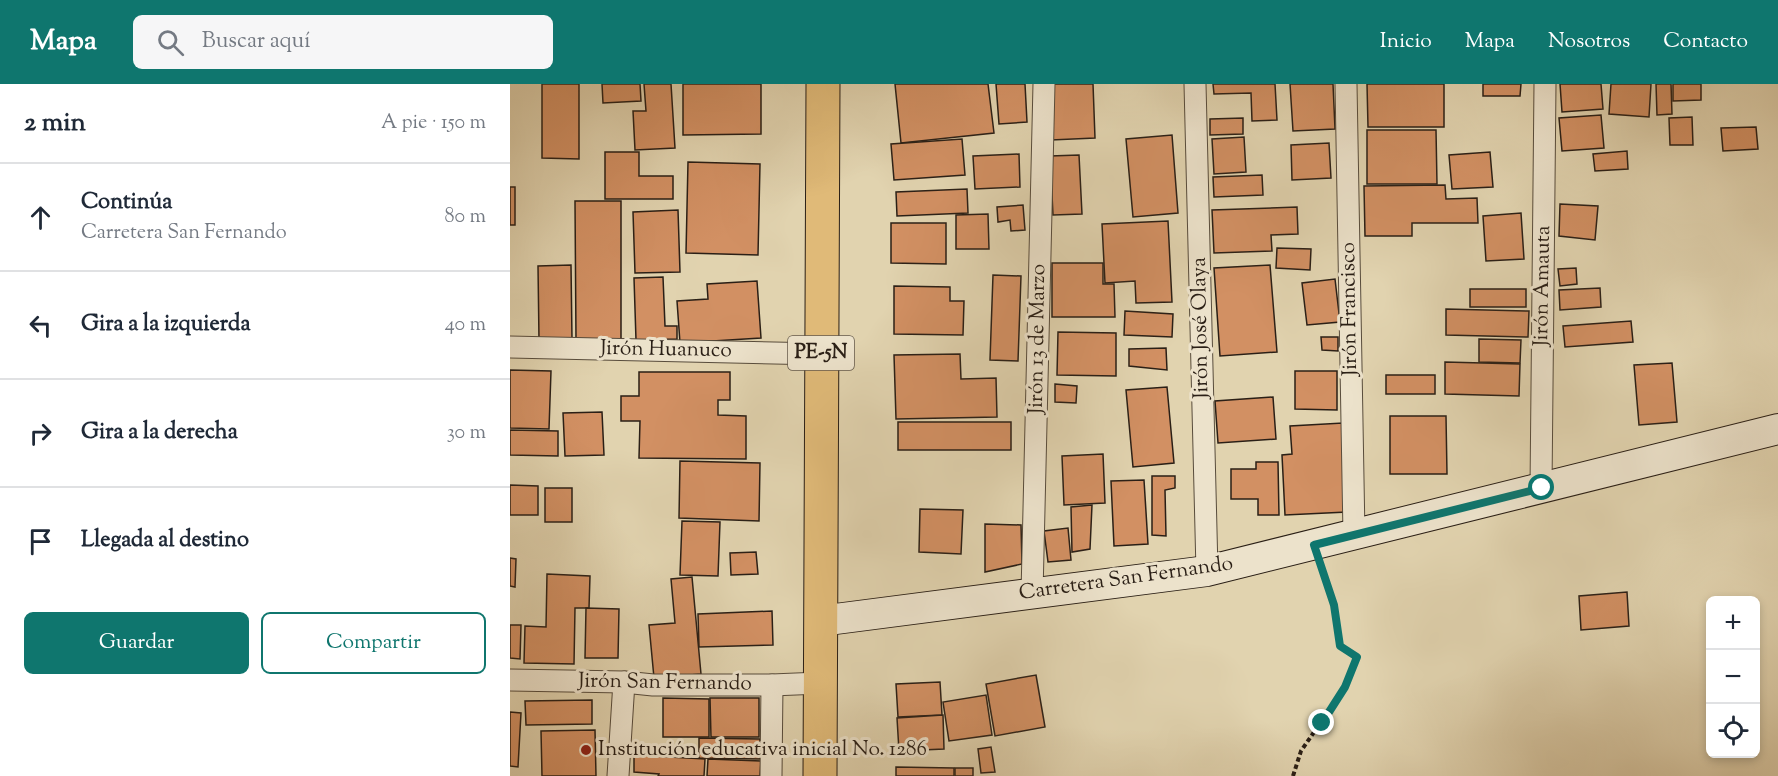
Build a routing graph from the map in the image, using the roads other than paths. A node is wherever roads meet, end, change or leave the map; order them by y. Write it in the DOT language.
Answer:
graph roads {
  1 [pos="823,84"];
  2 [pos="1044,84"];
  3 [pos="1195,84"];
  4 [pos="1346,84"];
  5 [pos="1545,84"];
  6 [pos="510,347"];
  7 [pos="821,354"];
  8 [pos="1778,429"];
  9 [pos="1542,488"];
  10 [pos="1354,535"];
  11 [pos="1207,571"];
  12 [pos="1032,594"];
  13 [pos="820,621"];
  14 [pos="510,680"];
  15 [pos="624,682"];
  16 [pos="820,683"];
  17 [pos="772,685"];
  18 [pos="618,776"];
  19 [pos="771,776"];
  20 [pos="820,776"];
  1 -- 7 [label="highway, PE-5N"];
  2 -- 12 [label="street, Jirón 13 de Marzo"];
  3 -- 11 [label="street, Jirón José Olaya"];
  4 -- 10 [label="street, Jirón Francisco"];
  5 -- 9 [label="street, Jirón Amauta"];
  6 -- 7 [label="street, Jirón Huanuco"];
  7 -- 13 [label="highway, PE-5N"];
  8 -- 9 [label="street, Carretera San Fernando"];
  9 -- 10 [label="street, Carretera San Fernando"];
  10 -- 11 [label="street, Carretera San Fernando"];
  11 -- 12 [label="street, Carretera San Fernando"];
  12 -- 13 [label="street, Carretera San Fernando"];
  13 -- 16 [label="highway, PE-5N"];
  14 -- 15 [label="street, Jirón San Fernando"];
  15 -- 17 [label="street, Jirón San Fernando"];
  15 -- 18 [label="street"];
  16 -- 17 [label="street, Jirón San Fernando"];
  16 -- 20 [label="highway, PE-5N"];
  17 -- 19 [label="street"];
}
